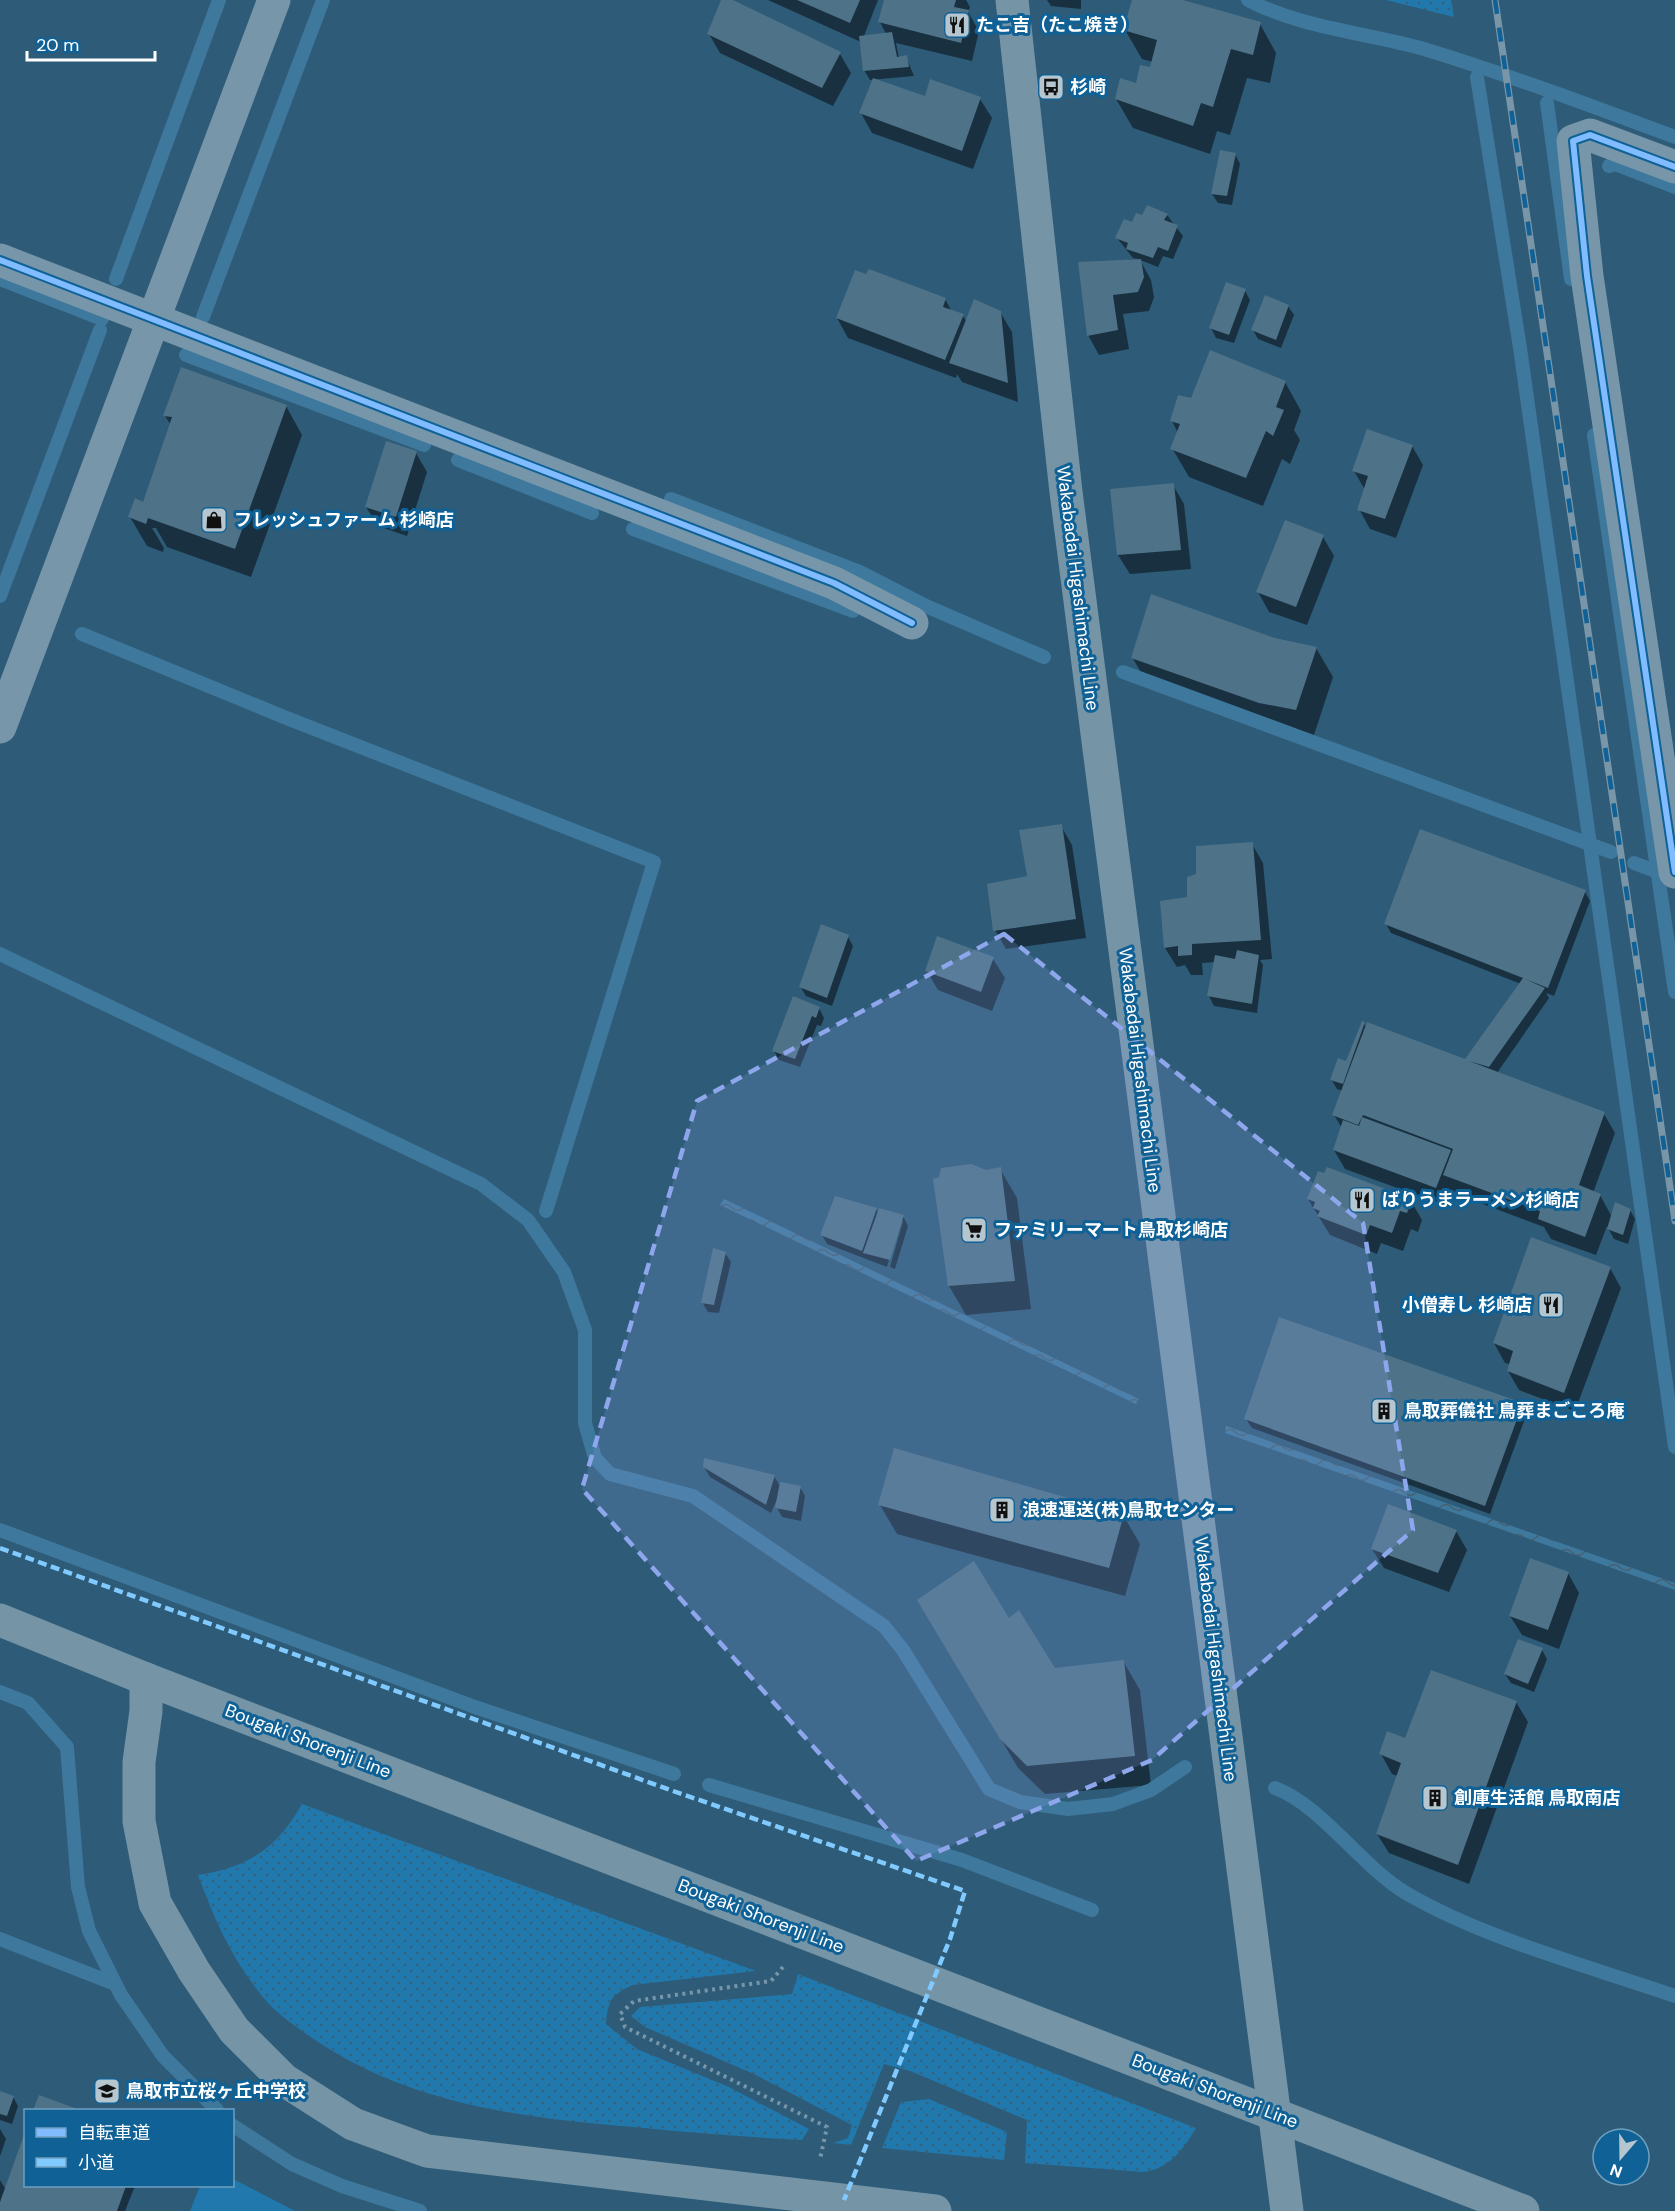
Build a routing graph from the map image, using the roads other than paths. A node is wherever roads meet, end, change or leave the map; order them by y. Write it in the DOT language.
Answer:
graph roads {
  1 [pos="274,0"];
  2 [pos="1012,0"];
  3 [pos="1675,167"];
  4 [pos="0,260"];
  5 [pos="154,320"];
  6 [pos="912,623"];
  7 [pos="0,727"];
  8 [pos="1675,872"];
  9 [pos="0,1620"];
  10 [pos="146,1679"];
  11 [pos="935,2211"];
  12 [pos="1287,2211"];
  13 [pos="1523,2211"];
  1 -- 5 [label="street"];
  2 -- 12 [label="main road, Wakabadai Higashimachi Line"];
  3 -- 8 [label="street"];
  4 -- 5 [label="street"];
  5 -- 6 [label="street"];
  5 -- 7 [label="street"];
  9 -- 10 [label="main road, Bougaki Shorenji Line"];
  10 -- 11 [label="main road"];
  10 -- 13 [label="main road, Bougaki Shorenji Line, bridge"];
}
